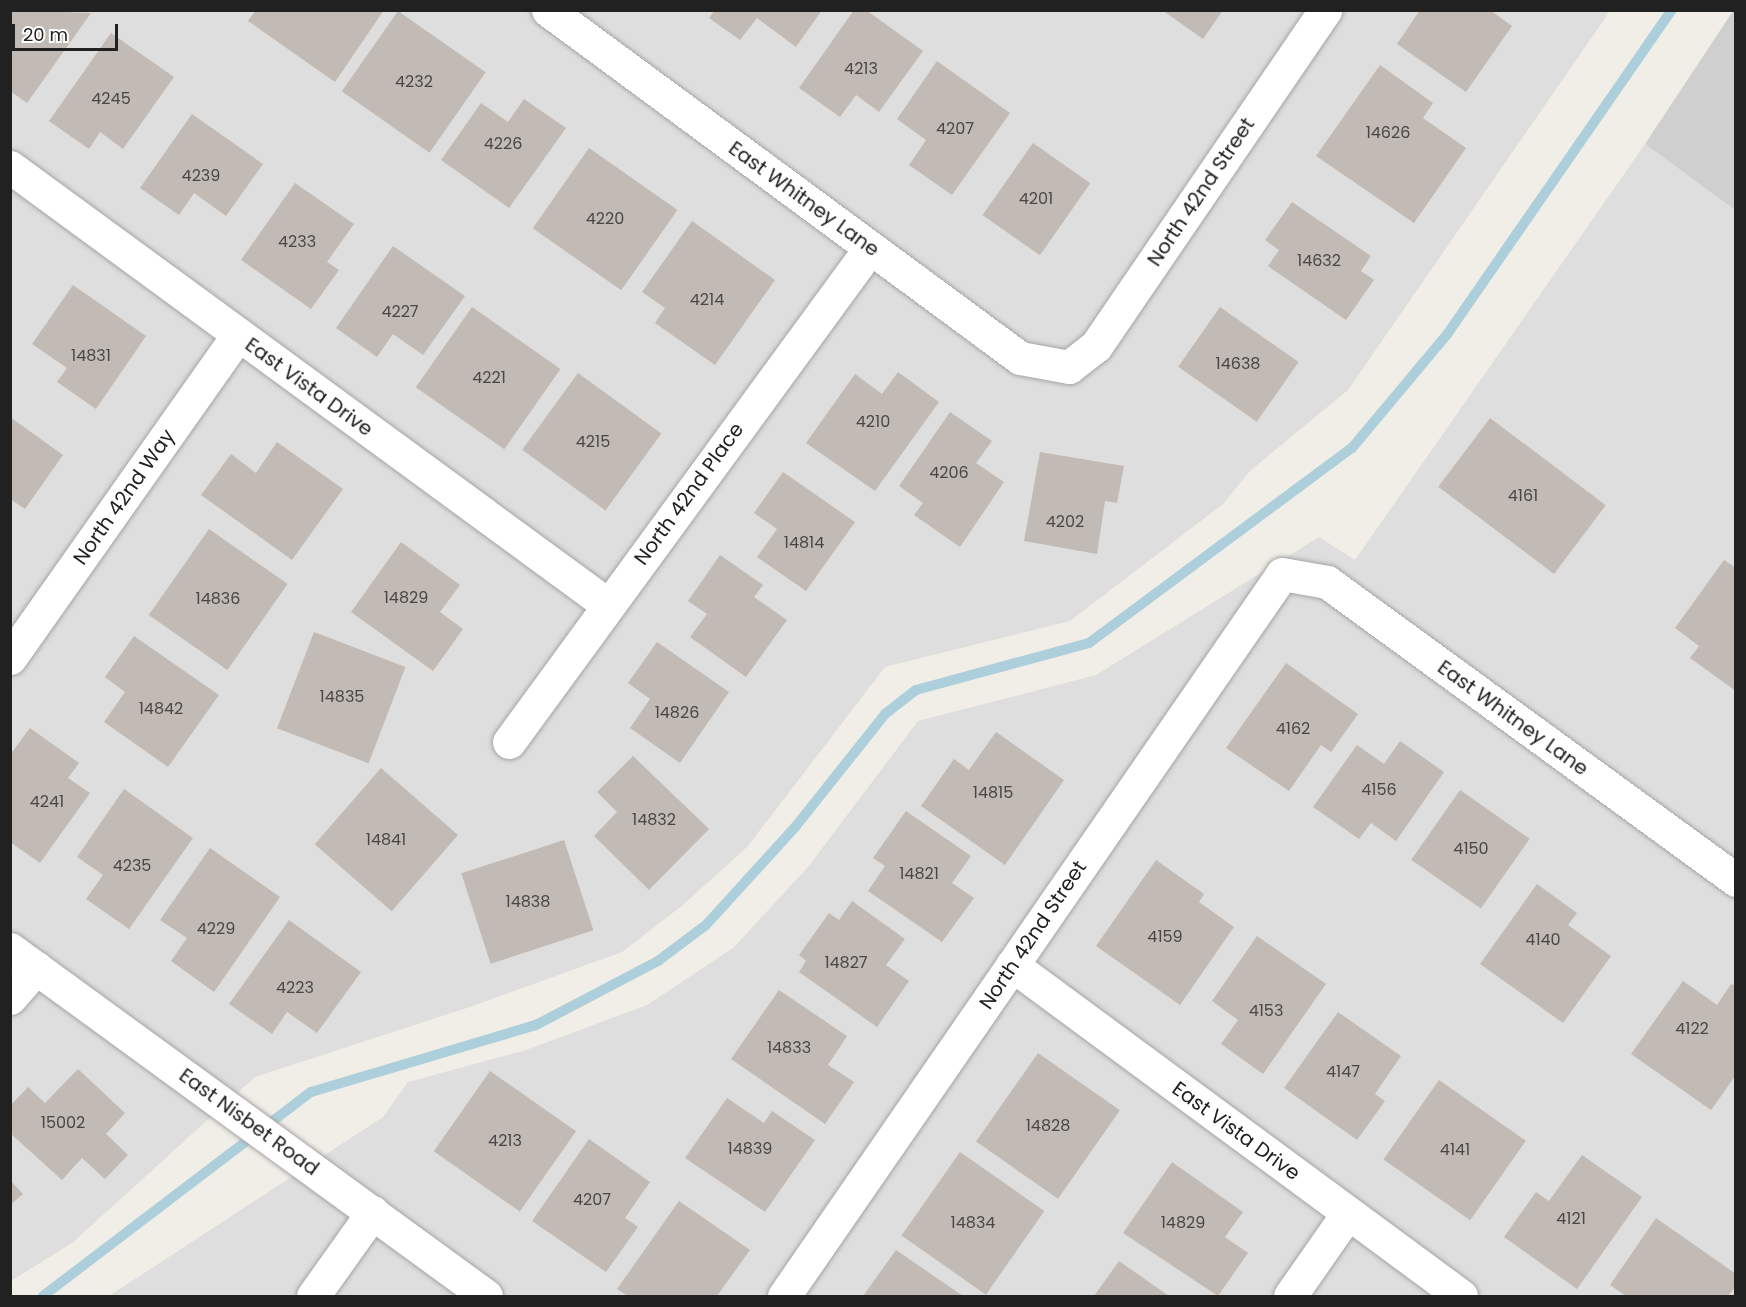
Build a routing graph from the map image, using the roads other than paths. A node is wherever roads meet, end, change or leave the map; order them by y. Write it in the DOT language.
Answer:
graph roads {
  1 [pos="548,10"];
  2 [pos="1325,10"];
  3 [pos="10,167"];
  4 [pos="870,248"];
  5 [pos="238,335"];
  6 [pos="1069,367"];
  7 [pos="1282,574"];
  8 [pos="608,605"];
  9 [pos="10,658"];
  10 [pos="509,742"];
  11 [pos="1736,880"];
  12 [pos="10,949"];
  13 [pos="1012,965"];
  14 [pos="36,968"];
  15 [pos="10,998"];
  16 [pos="373,1212"];
  17 [pos="1348,1213"];
  18 [pos="313,1296"];
  19 [pos="486,1296"];
  20 [pos="784,1296"];
  21 [pos="1290,1296"];
  22 [pos="1461,1296"];
  1 -- 4 [label="street, East Whitney Lane"];
  2 -- 6 [label="street, North 42nd Street"];
  3 -- 5 [label="street, East Vista Drive"];
  4 -- 6 [label="street, East Whitney Lane"];
  4 -- 8 [label="street, North 42nd Place"];
  5 -- 8 [label="street, East Vista Drive"];
  5 -- 9 [label="street, North 42nd Way"];
  7 -- 11 [label="street, East Whitney Lane"];
  7 -- 13 [label="street, North 42nd Street"];
  8 -- 10 [label="street, North 42nd Place"];
  12 -- 14 [label="street, East Nisbet Road"];
  13 -- 17 [label="street, East Vista Drive"];
  13 -- 20 [label="street, North 42nd Street"];
  14 -- 15 [label="street"];
  14 -- 16 [label="street, East Nisbet Road"];
  16 -- 18 [label="street"];
  16 -- 19 [label="street, East Nisbet Road"];
  17 -- 21 [label="street"];
  17 -- 22 [label="street, East Vista Drive"];
}
